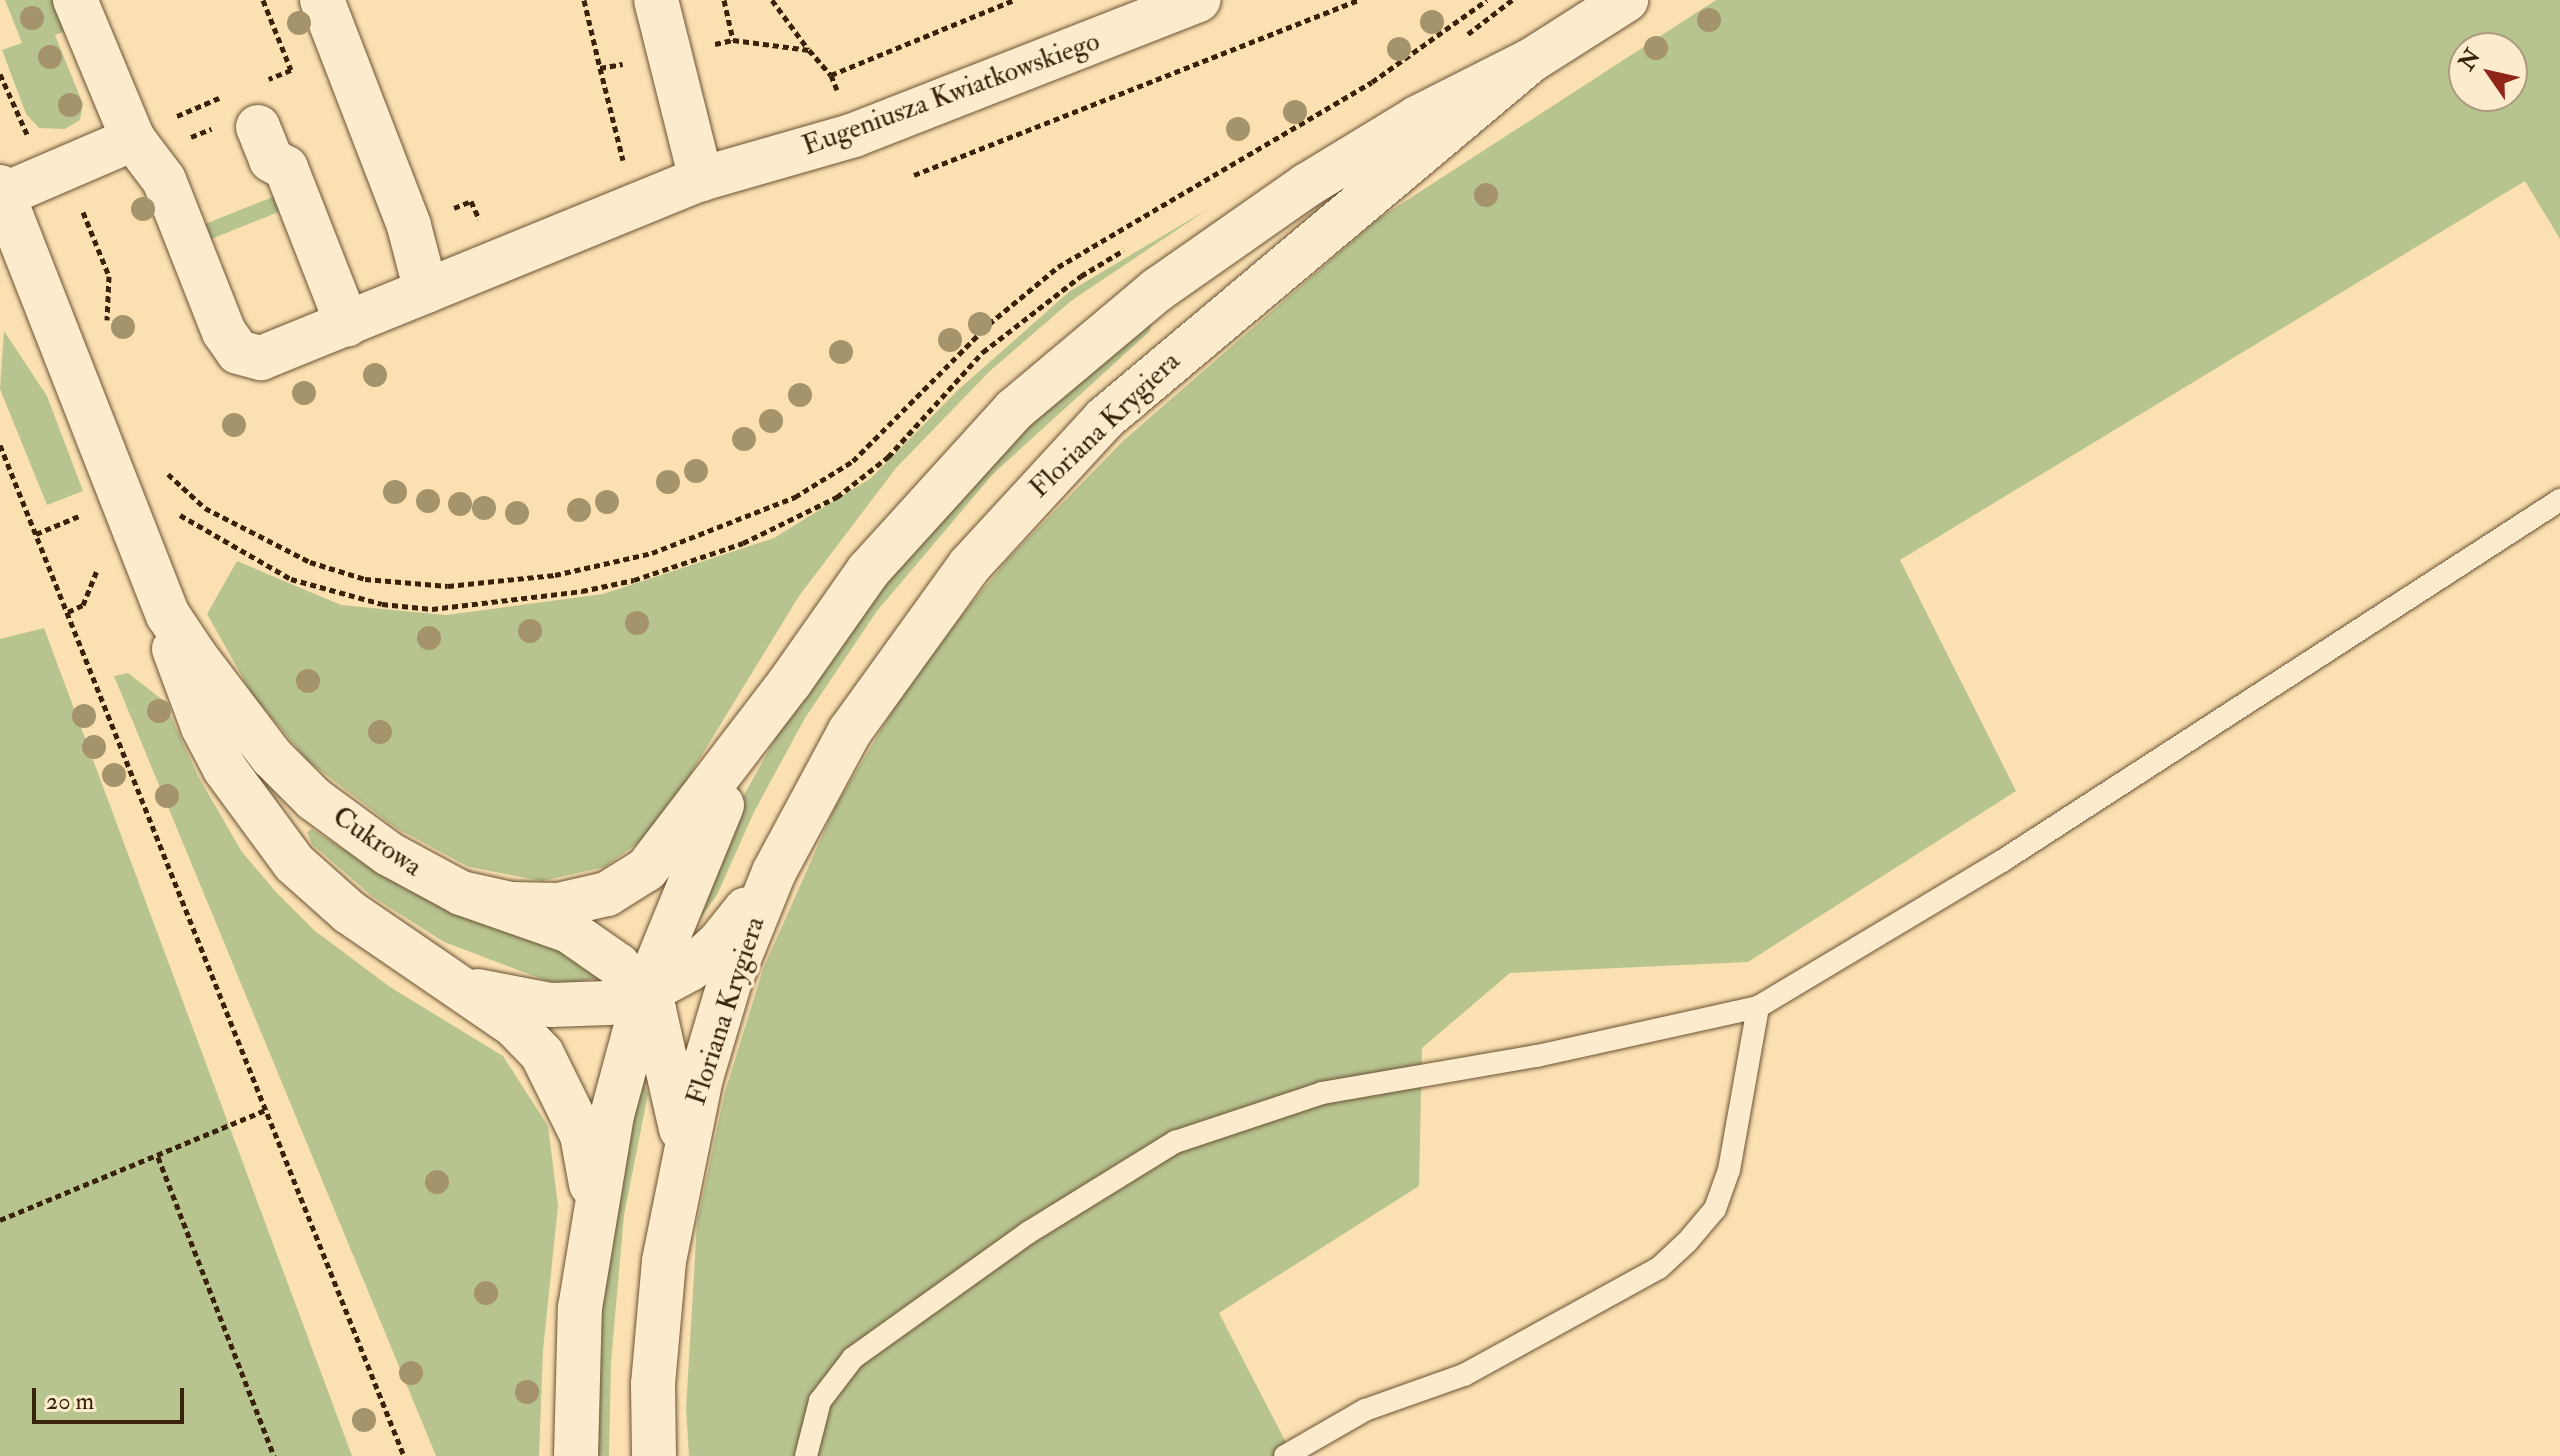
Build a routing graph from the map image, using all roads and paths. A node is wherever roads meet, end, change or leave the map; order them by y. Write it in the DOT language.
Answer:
graph roads {
  1 [pos="75,0"];
  2 [pos="322,0"];
  3 [pos="656,0"];
  4 [pos="724,0"];
  5 [pos="772,0"];
  6 [pos="1014,0"];
  7 [pos="1198,0"];
  8 [pos="1359,0"];
  9 [pos="1487,0"];
  10 [pos="1512,0"];
  11 [pos="1626,0"];
  12 [pos="1458,40"];
  13 [pos="809,50"];
  14 [pos="1530,61"];
  15 [pos="600,68"];
  16 [pos="0,74"];
  17 [pos="831,75"];
  18 [pos="258,127"];
  19 [pos="854,135"];
  20 [pos="133,139"];
  21 [pos="65,168"];
  22 [pos="914,175"];
  23 [pos="701,179"];
  24 [pos="2,191"];
  25 [pos="634,207"];
  26 [pos="1131,246"];
  27 [pos="426,291"];
  28 [pos="347,324"];
  29 [pos="107,329"];
  30 [pos="0,445"];
  31 [pos="162,462"];
  32 [pos="2560,500"];
  33 [pos="77,517"];
  34 [pos="135,532"];
  35 [pos="36,534"];
  36 [pos="68,612"];
  37 [pos="168,615"];
  38 [pos="790,682"];
  39 [pos="774,872"];
  40 [pos="461,893"];
  41 [pos="462,985"];
  42 [pos="645,993"];
  43 [pos="1758,1007"];
  44 [pos="268,1109"];
  45 [pos="684,1151"];
  46 [pos="158,1157"];
  47 [pos="593,1219"];
  48 [pos="0,1220"];
  49 [pos="274,1456"];
  50 [pos="404,1456"];
  51 [pos="576,1456"];
  52 [pos="654,1456"];
  53 [pos="806,1456"];
  54 [pos="1285,1456"];
  1 -- 20 [label="street, Eugeniusza Kwiatkowskiego"];
  2 -- 27 [label="street"];
  3 -- 23 [label="street"];
  4 -- 13 [label="path"];
  5 -- 13 [label="path"];
  6 -- 17 [label="path"];
  7 -- 19 [label="street, Eugeniusza Kwiatkowskiego"];
  8 -- 22 [label="path"];
  9 -- 31 [label="path"];
  10 -- 12 [label="path"];
  11 -- 14 [label="street, Floriana Krygiera"];
  13 -- 17 [label="path"];
  14 -- 38 [label="street, Floriana Krygiera"];
  14 -- 39 [label="street, Floriana Krygiera"];
  15 -- 25 [label="path"];
  16 -- 21 [label="path"];
  17 -- 19 [label="path"];
  18 -- 28 [label="street"];
  19 -- 23 [label="street, Eugeniusza Kwiatkowskiego"];
  20 -- 21 [label="street"];
  20 -- 28 [label="street, Eugeniusza Kwiatkowskiego"];
  21 -- 24 [label="street"];
  21 -- 29 [label="path"];
  23 -- 25 [label="street, Eugeniusza Kwiatkowskiego"];
  24 -- 34 [label="street, Cukrowa"];
  25 -- 27 [label="street, Eugeniusza Kwiatkowskiego"];
  26 -- 34 [label="path"];
  27 -- 28 [label="street, Eugeniusza Kwiatkowskiego"];
  30 -- 35 [label="path"];
  32 -- 43 [label="lane"];
  33 -- 35 [label="path"];
  34 -- 36 [label="path"];
  34 -- 37 [label="street, Cukrowa"];
  35 -- 36 [label="path"];
  36 -- 44 [label="path"];
  37 -- 40 [label="street, Cukrowa"];
  37 -- 41 [label="street, Cukrowa"];
  38 -- 40 [label="street, Floriana Krygiera"];
  38 -- 42 [label="street, Floriana Krygiera"];
  39 -- 42 [label="street, Floriana Krygiera"];
  39 -- 45 [label="street, Floriana Krygiera"];
  40 -- 42 [label="street, Cukrowa"];
  41 -- 42 [label="street, Cukrowa"];
  41 -- 47 [label="street, Cukrowa"];
  42 -- 45 [label="street, Cukrowa"];
  42 -- 47 [label="street, Cukrowa"];
  43 -- 53 [label="lane"];
  43 -- 54 [label="lane"];
  44 -- 46 [label="path"];
  44 -- 50 [label="path"];
  45 -- 52 [label="street, Cukrowa"];
  46 -- 48 [label="path"];
  46 -- 49 [label="path"];
  47 -- 51 [label="street, Cukrowa"];
}
